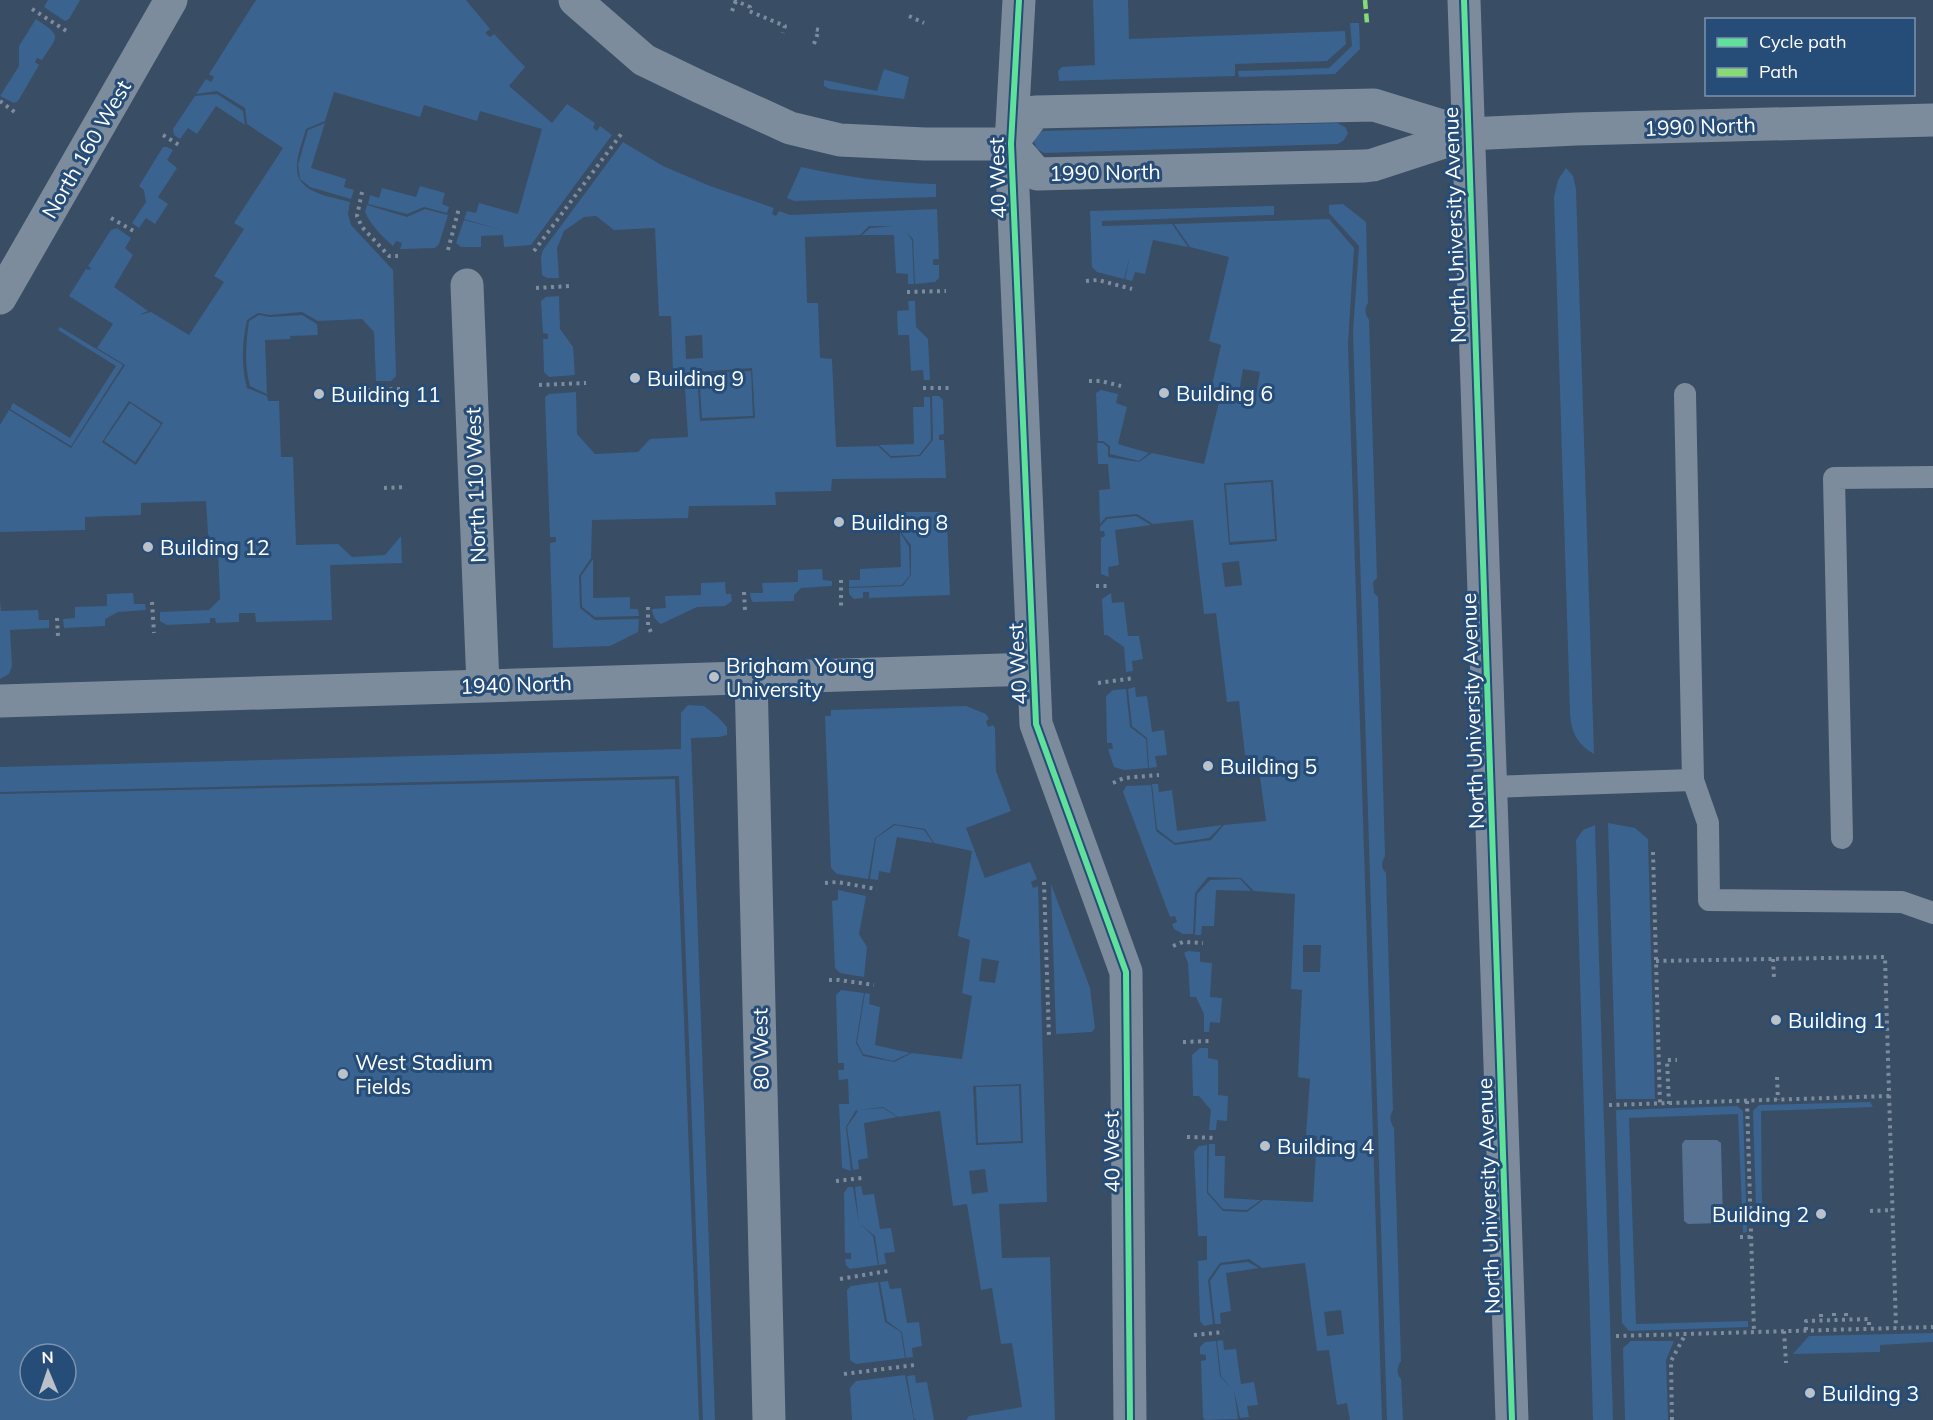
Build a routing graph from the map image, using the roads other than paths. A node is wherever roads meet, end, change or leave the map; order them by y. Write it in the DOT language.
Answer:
graph roads {
  1 [pos="171,0"];
  2 [pos="575,0"];
  3 [pos="1018,0"];
  4 [pos="1464,0"];
  5 [pos="1933,120"];
  6 [pos="1468,134"];
  7 [pos="1011,144"];
  8 [pos="467,285"];
  9 [pos="0,298"];
  10 [pos="1685,394"];
  11 [pos="1933,477"];
  12 [pos="1033,669"];
  13 [pos="751,677"];
  14 [pos="483,685"];
  15 [pos="0,701"];
  16 [pos="1693,780"];
  17 [pos="1491,787"];
  18 [pos="1842,838"];
  19 [pos="1933,913"];
  20 [pos="769,1420"];
  21 [pos="1130,1420"];
  22 [pos="1512,1420"];
  1 -- 9 [label="street, North 160 West"];
  2 -- 7 [label="street"];
  3 -- 7 [label="street, 40 West"];
  4 -- 6 [label="highway, North University Avenue"];
  5 -- 6 [label="street, 1990 North"];
  6 -- 7 [label="street, 1990 North"];
  6 -- 7 [label="street, 1990 North"];
  6 -- 17 [label="highway, North University Avenue"];
  7 -- 12 [label="street, 40 West"];
  8 -- 14 [label="street, North 110 West"];
  10 -- 16 [label="lane"];
  11 -- 18 [label="lane"];
  12 -- 13 [label="street, 1940 North"];
  12 -- 21 [label="street, 40 West"];
  13 -- 14 [label="street, 1940 North"];
  13 -- 20 [label="street, 80 West"];
  14 -- 15 [label="street, 1940 North"];
  16 -- 17 [label="lane"];
  16 -- 19 [label="lane"];
  17 -- 22 [label="highway, North University Avenue"];
}
